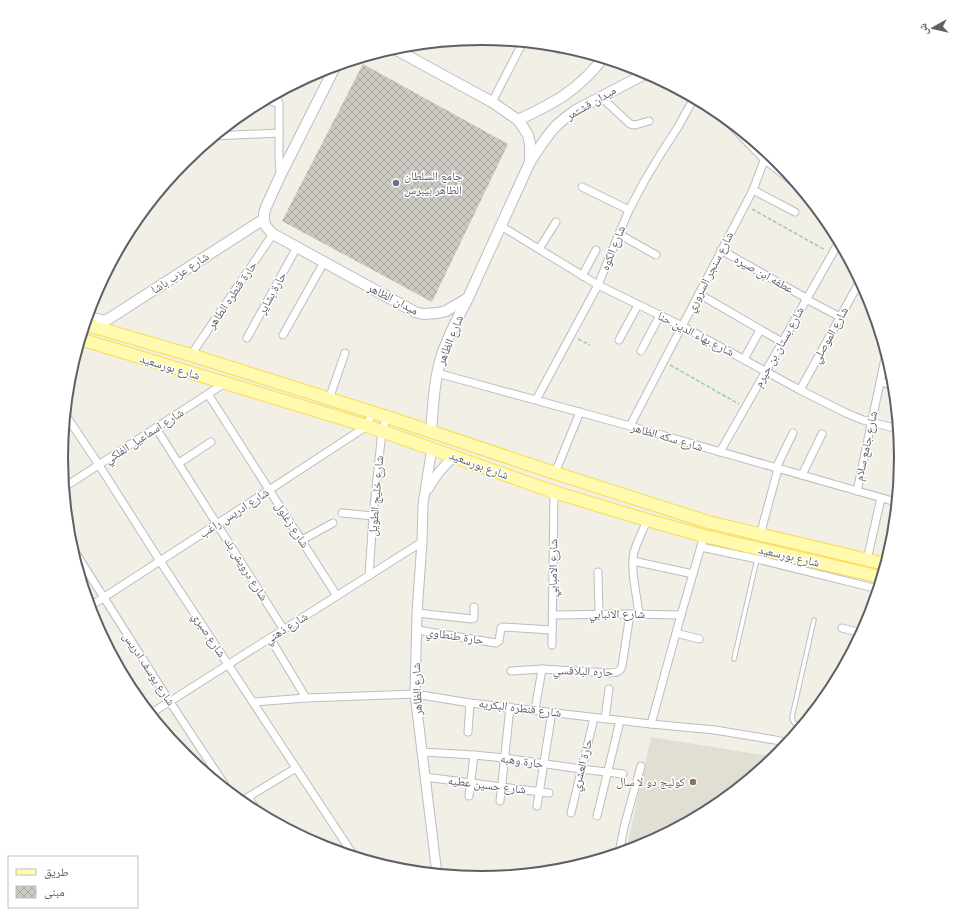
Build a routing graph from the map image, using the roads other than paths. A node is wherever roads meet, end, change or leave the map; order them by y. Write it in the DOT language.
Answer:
graph roads {
  1 [pos="520,47"];
  2 [pos="402,53"];
  3 [pos="599,63"];
  4 [pos="332,73"];
  5 [pos="640,76"];
  6 [pos="601,97"];
  7 [pos="277,98"];
  8 [pos="272,101"];
  9 [pos="492,102"];
  10 [pos="691,103"];
  11 [pos="279,104"];
  12 [pos="518,120"];
  13 [pos="649,120"];
  14 [pos="279,133"];
  15 [pos="222,136"];
  16 [pos="765,158"];
  17 [pos="530,162"];
  18 [pos="280,174"];
  19 [pos="582,187"];
  20 [pos="753,190"];
  21 [pos="629,210"];
  22 [pos="795,212"];
  23 [pos="264,219"];
  24 [pos="556,222"];
  25 [pos="501,226"];
  26 [pos="273,234"];
  27 [pos="619,234"];
  28 [pos="297,247"];
  29 [pos="836,248"];
  30 [pos="539,249"];
  31 [pos="596,250"];
  32 [pos="721,250"];
  33 [pos="656,255"];
  34 [pos="324,262"];
  35 [pos="582,276"];
  36 [pos="598,285"];
  37 [pos="857,288"];
  38 [pos="699,294"];
  39 [pos="468,298"];
  40 [pos="806,299"];
  41 [pos="638,305"];
  42 [pos="660,315"];
  43 [pos="92,316"];
  44 [pos="840,317"];
  45 [pos="107,320"];
  46 [pos="89,325"];
  47 [pos="682,326"];
  48 [pos="96,327"];
  49 [pos="760,330"];
  50 [pos="283,335"];
  51 [pos="247,338"];
  52 [pos="85,340"];
  53 [pos="619,340"];
  54 [pos="782,342"];
  55 [pos="641,351"];
  56 [pos="345,353"];
  57 [pos="191,355"];
  58 [pos="744,359"];
  59 [pos="883,367"];
  60 [pos="766,371"];
  61 [pos="437,373"];
  62 [pos="880,382"];
  63 [pos="225,383"];
  64 [pos="887,384"];
  65 [pos="800,390"];
  66 [pos="208,394"];
  67 [pos="329,399"];
  68 [pos="536,400"];
  69 [pos="580,412"];
  70 [pos="372,413"];
  71 [pos="387,417"];
  72 [pos="69,420"];
  73 [pos="871,423"];
  74 [pos="366,426"];
  75 [pos="630,426"];
  76 [pos="156,428"];
  77 [pos="893,428"];
  78 [pos="382,431"];
  79 [pos="430,432"];
  80 [pos="793,433"];
  81 [pos="822,434"];
  82 [pos="211,442"];
  83 [pos="432,448"];
  84 [pos="720,452"];
  85 [pos="454,457"];
  86 [pos="179,463"];
  87 [pos="99,465"];
  88 [pos="777,468"];
  89 [pos="555,473"];
  90 [pos="802,475"];
  91 [pos="68,485"];
  92 [pos="269,490"];
  93 [pos="857,491"];
  94 [pos="554,492"];
  95 [pos="881,498"];
  96 [pos="891,501"];
  97 [pos="423,504"];
  98 [pos="342,513"];
  99 [pos="373,516"];
  100 [pos="647,520"];
  101 [pos="333,523"];
  102 [pos="217,524"];
  103 [pos="760,535"];
  104 [pos="302,540"];
  105 [pos="422,542"];
  106 [pos="703,542"];
  107 [pos="757,559"];
  108 [pos="867,560"];
  109 [pos="160,561"];
  110 [pos="633,561"];
  111 [pos="81,562"];
  112 [pos="880,563"];
  113 [pos="598,572"];
  114 [pos="693,574"];
  115 [pos="369,576"];
  116 [pos="876,576"];
  117 [pos="873,588"];
  118 [pos="337,596"];
  119 [pos="104,598"];
  120 [pos="94,604"];
  121 [pos="474,607"];
  122 [pos="417,613"];
  123 [pos="599,614"];
  124 [pos="630,614"];
  125 [pos="640,614"];
  126 [pos="552,615"];
  127 [pos="681,615"];
  128 [pos="814,620"];
  129 [pos="842,628"];
  130 [pos="284,630"];
  131 [pos="417,630"];
  132 [pos="552,630"];
  133 [pos="855,631"];
  134 [pos="676,633"];
  135 [pos="270,638"];
  136 [pos="699,639"];
  137 [pos="552,645"];
  138 [pos="734,659"];
  139 [pos="228,665"];
  140 [pos="542,669"];
  141 [pos="511,670"];
  142 [pos="609,689"];
  143 [pos="415,694"];
  144 [pos="306,698"];
  145 [pos="170,702"];
  146 [pos="253,702"];
  147 [pos="470,703"];
  148 [pos="510,707"];
  149 [pos="535,710"];
  150 [pos="155,711"];
  151 [pos="552,712"];
  152 [pos="594,718"];
  153 [pos="605,719"];
  154 [pos="620,721"];
  155 [pos="651,724"];
  156 [pos="796,724"];
  157 [pos="468,732"];
  158 [pos="781,741"];
  159 [pos="422,752"];
  160 [pos="474,755"];
  161 [pos="504,758"];
  162 [pos="544,764"];
  163 [pos="641,766"];
  164 [pos="296,768"];
  165 [pos="581,769"];
  166 [pos="607,772"];
  167 [pos="622,774"];
  168 [pos="425,777"];
  169 [pos="221,780"];
  170 [pos="470,782"];
  171 [pos="501,786"];
  172 [pos="540,791"];
  173 [pos="549,792"];
  174 [pos="469,796"];
  175 [pos="248,797"];
  176 [pos="250,800"];
  177 [pos="500,801"];
  178 [pos="537,806"];
  179 [pos="571,813"];
  180 [pos="596,816"];
  181 [pos="620,846"];
  182 [pos="350,850"];
  183 [pos="436,868"];
  1 -- 9 [label="street"];
  2 -- 9 [label="main road"];
  3 -- 12 [label="main road, ميدان قشتمر"];
  4 -- 18 [label="main road"];
  5 -- 6 [label="main road, ميدان قشتمر"];
  6 -- 13 [label="street"];
  6 -- 17 [label="main road, ميدان قشتمر"];
  7 -- 11 [label="street"];
  8 -- 11 [label="street"];
  9 -- 12 [label="main road"];
  10 -- 21 [label="street, شارع الكوه"];
  11 -- 14 [label="street"];
  12 -- 17 [label="main road"];
  14 -- 15 [label="street"];
  14 -- 18 [label="street"];
  16 -- 20 [label="street, شارع سنجر السروري"];
  17 -- 25 [label="main road"];
  18 -- 23 [label="main road"];
  19 -- 21 [label="street"];
  20 -- 22 [label="street"];
  20 -- 32 [label="street, شارع سنجر السروري"];
  21 -- 27 [label="street, شارع الكوه"];
  23 -- 26 [label="main road"];
  23 -- 45 [label="main road, شارع عزب باشا"];
  24 -- 30 [label="street"];
  25 -- 30 [label="street, شارع بهاء الدين حنا"];
  25 -- 39 [label="main road"];
  26 -- 28 [label="main road, ميدان الظاهر"];
  26 -- 57 [label="street, حارة قنطره الطاهر"];
  27 -- 33 [label="street"];
  27 -- 36 [label="street, شارع الكوه"];
  28 -- 34 [label="main road, ميدان الظاهر"];
  28 -- 51 [label="street, حارة بشاير"];
  29 -- 40 [label="street, شارع بستان بن حيرم"];
  30 -- 35 [label="street, شارع بهاء الدين حنا"];
  31 -- 35 [label="street"];
  32 -- 38 [label="street, شارع سنجر السروري"];
  32 -- 40 [label="street, عطفه ابن صيره"];
  34 -- 39 [label="main road, ميدان الظاهر"];
  34 -- 50 [label="street"];
  35 -- 36 [label="street, شارع بهاء الدين حنا"];
  36 -- 41 [label="street, شارع بهاء الدين حنا"];
  36 -- 68 [label="street, شارع الكوه"];
  37 -- 44 [label="street, شارع الموصلي"];
  38 -- 47 [label="street, شارع سنجر السروري"];
  38 -- 49 [label="street"];
  39 -- 61 [label="main road, شارع الظاهر"];
  40 -- 44 [label="street, عطفه ابن صيره"];
  40 -- 54 [label="street, شارع بستان بن حيرم"];
  41 -- 42 [label="street, شارع بهاء الدين حنا"];
  41 -- 53 [label="street"];
  42 -- 47 [label="street, شارع بهاء الدين حنا"];
  42 -- 55 [label="street"];
  43 -- 45 [label="street"];
  44 -- 65 [label="street, شارع الموصلي"];
  45 -- 48 [label="main road, شارع عزب باشا"];
  46 -- 48 [label="main road, شارع بورسعيد"];
  47 -- 58 [label="street, شارع بهاء الدين حنا"];
  47 -- 75 [label="street, شارع سنجر السروري"];
  48 -- 57 [label="main road, شارع بورسعيد"];
  49 -- 54 [label="street"];
  49 -- 58 [label="street"];
  52 -- 63 [label="main road, شارع بورسعيد"];
  54 -- 60 [label="street, شارع بستان بن حيرم"];
  56 -- 67 [label="street"];
  57 -- 67 [label="main road, شارع بورسعيد"];
  58 -- 60 [label="street, شارع بهاء الدين حنا"];
  59 -- 62 [label="street, شارع جامع سلام"];
  60 -- 65 [label="street, شارع بهاء الدين حنا"];
  60 -- 84 [label="street, شارع بستان بن حيرم"];
  61 -- 68 [label="street, شارع سكه الظاهر"];
  61 -- 79 [label="main road, شارع الظاهر"];
  62 -- 64 [label="street"];
  62 -- 73 [label="street, شارع جامع سلام"];
  63 -- 66 [label="street, شارع اسماعيل الفلكي"];
  63 -- 74 [label="main road, شارع بورسعيد"];
  65 -- 73 [label="street, شارع بهاء الدين حنا"];
  66 -- 76 [label="street, شارع اسماعيل الفلكي"];
  66 -- 92 [label="street, شارع زغلول"];
  67 -- 70 [label="main road, شارع بورسعيد"];
  68 -- 69 [label="street, شارع سكه الظاهر"];
  69 -- 75 [label="street, شارع سكه الظاهر"];
  69 -- 89 [label="street"];
  70 -- 71 [label="main road, شارع بورسعيد"];
  70 -- 74 [label="street"];
  71 -- 78 [label="street, شارع خليج الطويل"];
  71 -- 79 [label="main road, شارع بورسعيد"];
  72 -- 87 [label="street, شارع صبري"];
  73 -- 77 [label="street, شارع بهاء الدين حنا"];
  73 -- 93 [label="street, شارع جامع سلام"];
  74 -- 78 [label="main road, شارع بورسعيد"];
  74 -- 92 [label="street, شارع ادريس راغب"];
  75 -- 84 [label="street, شارع سكه الظاهر"];
  76 -- 86 [label="street, شارع درويش بك"];
  76 -- 87 [label="street, شارع اسماعيل الفلكي"];
  78 -- 83 [label="main road, شارع بورسعيد"];
  78 -- 99 [label="street, شارع خليج الطويل"];
  79 -- 89 [label="main road, شارع بورسعيد"];
  80 -- 88 [label="street"];
  81 -- 90 [label="street"];
  82 -- 86 [label="street"];
  83 -- 85 [label="main road, شارع بورسعيد"];
  83 -- 97 [label="street, شارع الظاهر"];
  84 -- 88 [label="street, شارع سكه الظاهر"];
  85 -- 94 [label="main road, شارع بورسعيد"];
  85 -- 97 [label="street, شارع الظاهر"];
  86 -- 102 [label="street, شارع درويش بك"];
  87 -- 91 [label="street, شارع اسماعيل الفلكي"];
  87 -- 109 [label="street, شارع صبري"];
  88 -- 90 [label="street, شارع سكه الظاهر"];
  88 -- 103 [label="street"];
  89 -- 103 [label="main road, شارع بورسعيد"];
  90 -- 93 [label="street, شارع سكه الظاهر"];
  92 -- 102 [label="street, شارع ادريس راغب"];
  92 -- 104 [label="street, شارع زغلول"];
  93 -- 95 [label="street, شارع سكه الظاهر"];
  94 -- 100 [label="main road, شارع بورسعيد"];
  94 -- 126 [label="street, شارع الامبابي"];
  95 -- 96 [label="street, شارع سكه الظاهر"];
  95 -- 108 [label="street"];
  97 -- 105 [label="street, شارع الظاهر"];
  98 -- 99 [label="street"];
  99 -- 115 [label="street, شارع خليج الطويل"];
  100 -- 106 [label="main road, شارع بورسعيد"];
  100 -- 110 [label="street"];
  101 -- 104 [label="street"];
  102 -- 109 [label="street, شارع ادريس راغب"];
  102 -- 130 [label="street, شارع درويش بك"];
  103 -- 108 [label="main road, شارع بورسعيد"];
  104 -- 118 [label="street, شارع زغلول"];
  105 -- 115 [label="street, شارع ذهني"];
  105 -- 122 [label="street, شارع الظاهر"];
  106 -- 107 [label="street, شارع بورسعيد"];
  106 -- 114 [label="street"];
  106 -- 116 [label="main road, شارع بورسعيد"];
  107 -- 117 [label="street, شارع بورسعيد"];
  107 -- 138 [label="lane"];
  108 -- 112 [label="main road, شارع بورسعيد"];
  109 -- 119 [label="street, شارع ادريس راغب"];
  109 -- 139 [label="street, شارع صبري"];
  110 -- 114 [label="street"];
  110 -- 125 [label="street"];
  111 -- 119 [label="street, شارع يوسف ادريس"];
  113 -- 123 [label="street"];
  114 -- 127 [label="street"];
  115 -- 118 [label="street, شارع ذهني"];
  118 -- 130 [label="street, شارع ذهني"];
  119 -- 120 [label="street, شارع ادريس راغب"];
  119 -- 145 [label="street, شارع يوسف ادريس"];
  121 -- 122 [label="street"];
  122 -- 131 [label="street, شارع الظاهر"];
  123 -- 124 [label="street, شارع الانبابي"];
  123 -- 126 [label="street, شارع الانبابي"];
  124 -- 125 [label="street, شارع الانبابي"];
  124 -- 140 [label="street, حاره البلاقسي"];
  125 -- 127 [label="street, شارع الانبابي"];
  126 -- 132 [label="street, شارع الامبابي"];
  127 -- 134 [label="street"];
  128 -- 156 [label="lane"];
  129 -- 133 [label="street"];
  130 -- 135 [label="street, شارع ذهني"];
  131 -- 132 [label="street, حارة طنطاوي"];
  131 -- 143 [label="street, شارع الظاهر"];
  132 -- 137 [label="street, شارع الامبابي"];
  134 -- 136 [label="street"];
  134 -- 155 [label="street"];
  135 -- 139 [label="street, شارع ذهني"];
  135 -- 144 [label="street"];
  139 -- 145 [label="street, شارع ذهني"];
  139 -- 146 [label="street, شارع صبري"];
  140 -- 141 [label="street, حاره البلاقسي"];
  140 -- 149 [label="street"];
  142 -- 153 [label="street"];
  143 -- 144 [label="street, شارع قنطره البكريه"];
  143 -- 147 [label="street, شارع قنطره البكريه"];
  143 -- 159 [label="street, شارع الظاهر"];
  144 -- 146 [label="street, شارع قنطره البكريه"];
  145 -- 150 [label="street, شارع ذهني"];
  145 -- 169 [label="street, شارع يوسف ادريس"];
  146 -- 164 [label="street, شارع صبري"];
  147 -- 148 [label="street, شارع قنطره البكريه"];
  147 -- 157 [label="street"];
  148 -- 149 [label="street, شارع قنطره البكريه"];
  148 -- 161 [label="street"];
  149 -- 151 [label="street, شارع قنطره البكريه"];
  151 -- 152 [label="street, شارع قنطره البكريه"];
  151 -- 162 [label="street"];
  152 -- 153 [label="street, شارع قنطره البكريه"];
  152 -- 165 [label="street, حارة العشري"];
  153 -- 154 [label="street, شارع قنطره البكريه"];
  154 -- 155 [label="street, شارع قنطره البكريه"];
  154 -- 166 [label="street"];
  155 -- 158 [label="street, شارع قنطره البكريه"];
  159 -- 160 [label="street, حارة وهبه"];
  159 -- 168 [label="street, شارع الظاهر"];
  160 -- 161 [label="street, حارة وهبه"];
  160 -- 170 [label="street"];
  161 -- 162 [label="street, حارة وهبه"];
  161 -- 171 [label="street"];
  162 -- 165 [label="street, حارة وهبه"];
  162 -- 172 [label="street"];
  163 -- 181 [label="street"];
  164 -- 175 [label="street"];
  164 -- 182 [label="street, شارع صبري"];
  165 -- 166 [label="street, حارة وهبه"];
  165 -- 179 [label="street, حارة العشري"];
  166 -- 167 [label="street, حارة وهبه"];
  166 -- 180 [label="street"];
  168 -- 170 [label="street, شارع حسين عطيه"];
  168 -- 183 [label="street, شارع الظاهر"];
  170 -- 171 [label="street, شارع حسين عطيه"];
  170 -- 174 [label="street"];
  171 -- 172 [label="street, شارع حسين عطيه"];
  171 -- 177 [label="street"];
  172 -- 173 [label="street, شارع حسين عطيه"];
  172 -- 178 [label="street"];
  175 -- 176 [label="street"];
}
